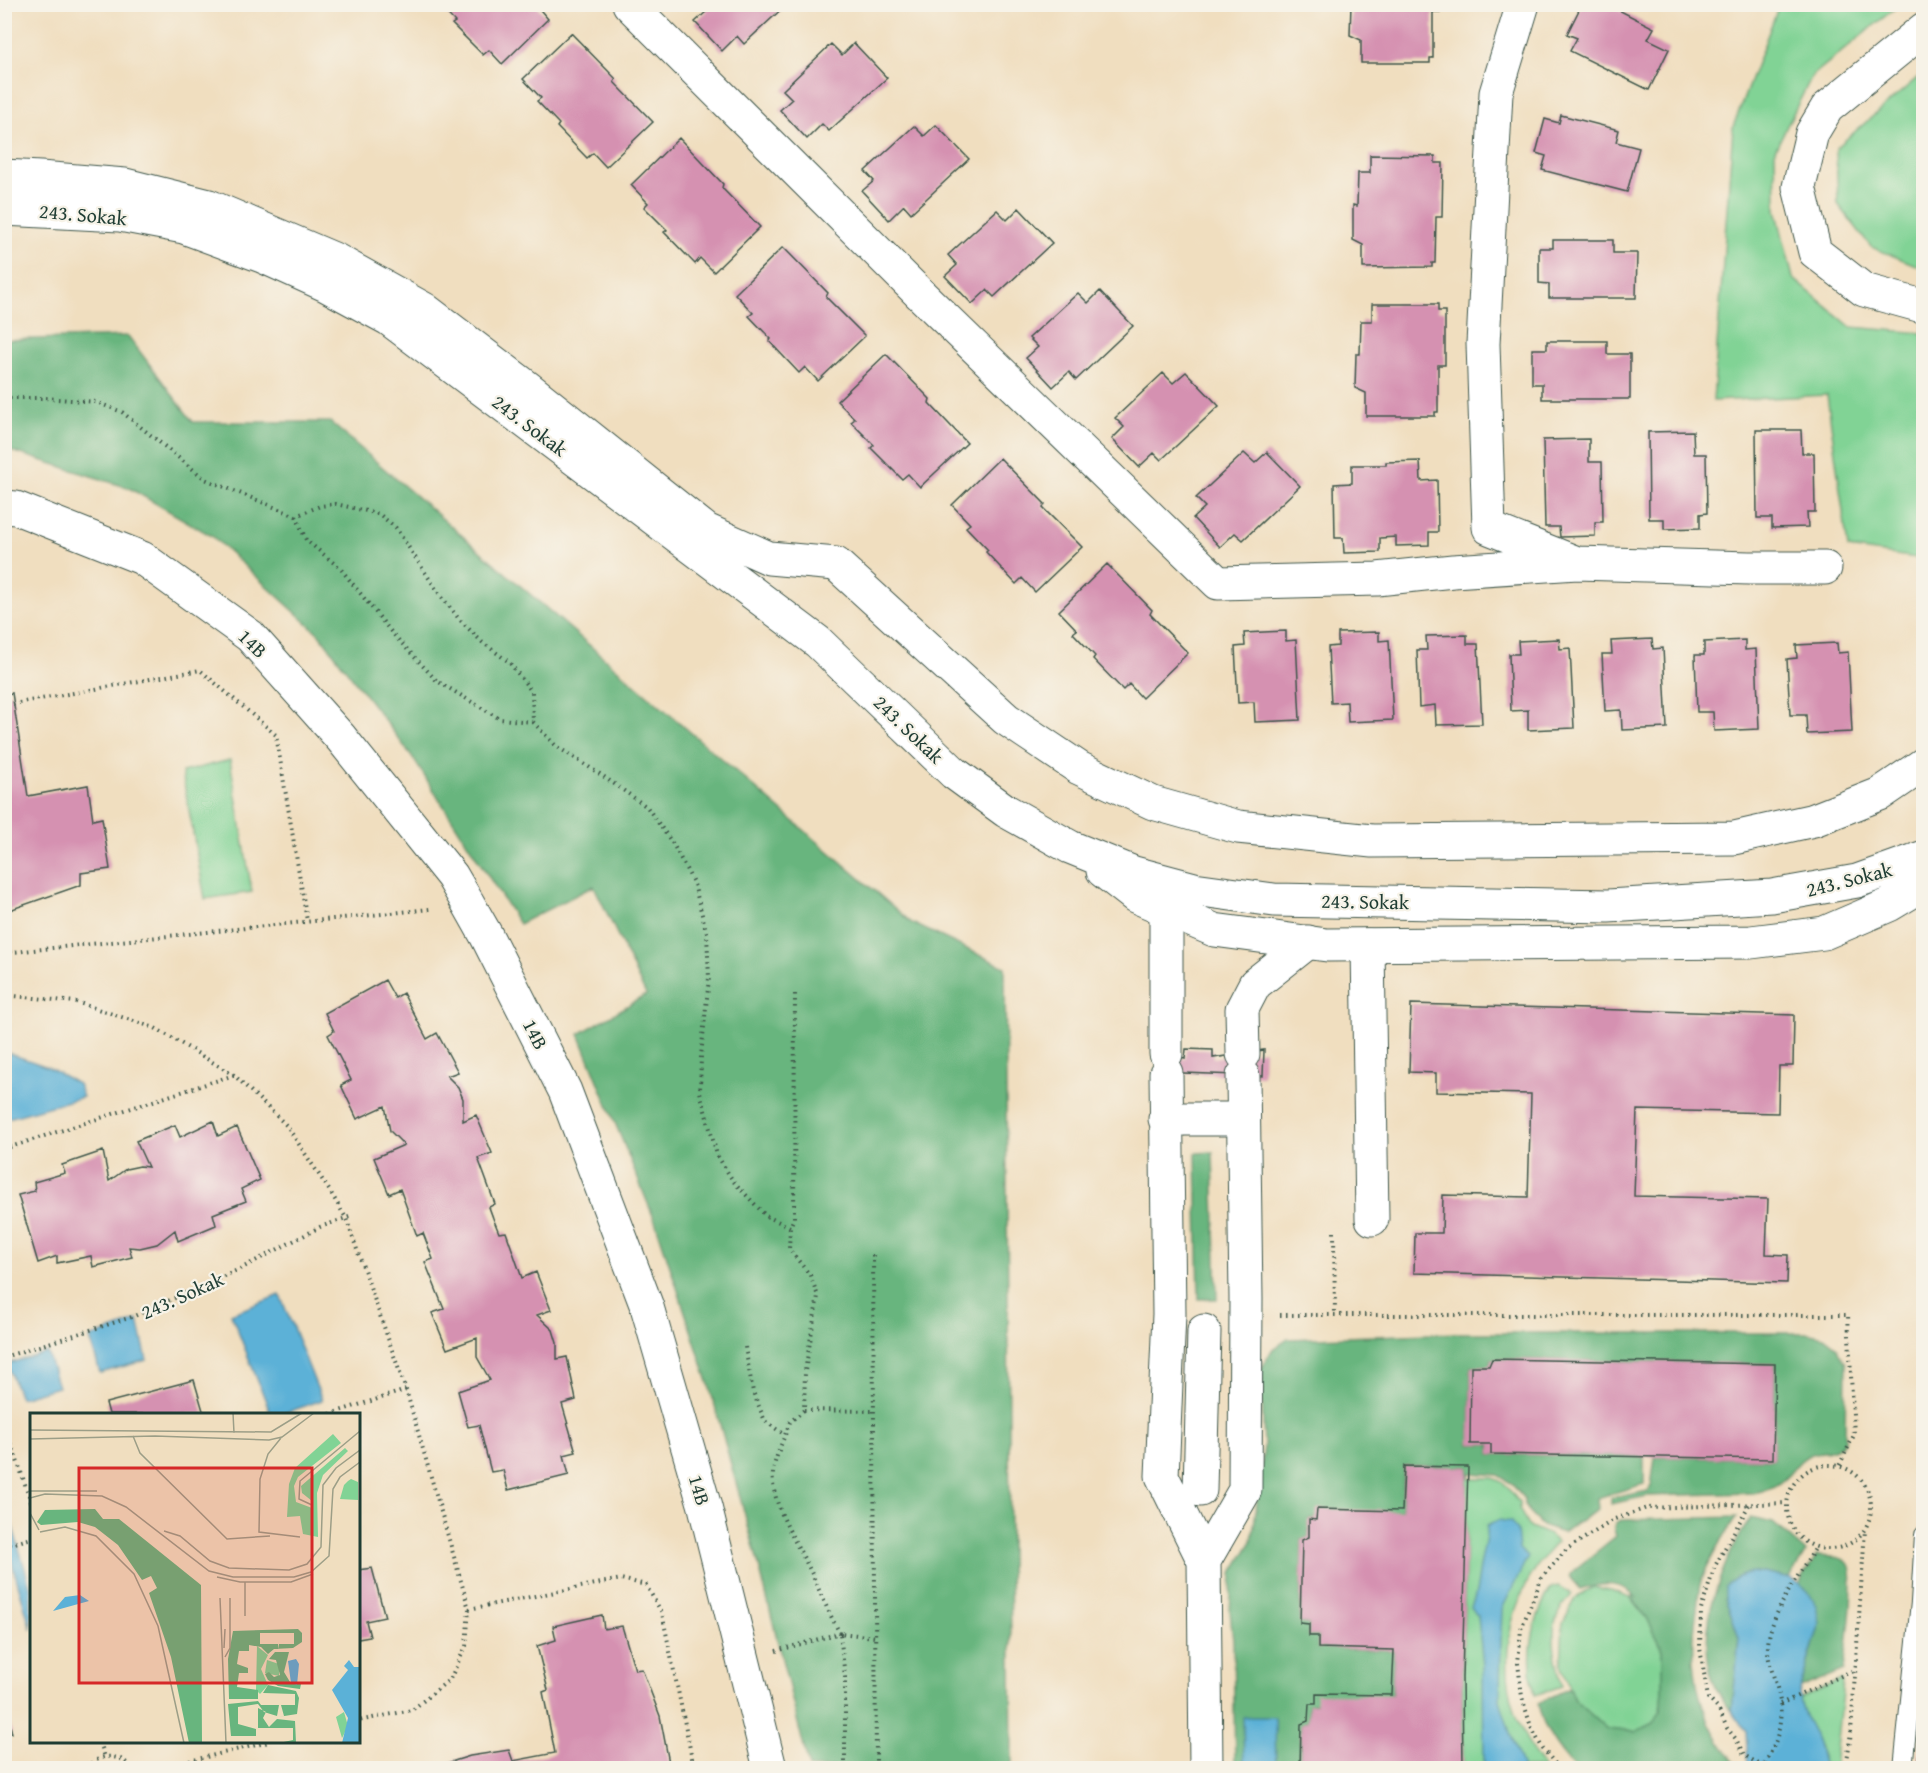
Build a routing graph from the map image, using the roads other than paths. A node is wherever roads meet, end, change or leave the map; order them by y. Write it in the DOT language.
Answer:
graph roads {
  1 [pos="629,4"];
  2 [pos="1523,4"];
  3 [pos="1923,28"];
  4 [pos="4,176"];
  5 [pos="4,209"];
  6 [pos="1922,306"];
  7 [pos="4,507"];
  8 [pos="1489,528"];
  9 [pos="1577,563"];
  10 [pos="1825,568"];
  11 [pos="1453,571"];
  12 [pos="1923,764"];
  13 [pos="1070,847"];
  14 [pos="1923,858"];
  15 [pos="1923,884"];
  16 [pos="1166,910"];
  17 [pos="1308,942"];
  18 [pos="1368,945"];
  19 [pos="1165,1119"];
  20 [pos="1243,1119"];
  21 [pos="1372,1219"];
  22 [pos="1168,1297"];
  23 [pos="1246,1307"];
  24 [pos="1204,1331"];
  25 [pos="1200,1490"];
  26 [pos="1923,1535"];
  27 [pos="1204,1561"];
  28 [pos="770,1768"];
  29 [pos="1206,1768"];
  30 [pos="1903,1768"];
  1 -- 11 [label="street"];
  2 -- 8 [label="street"];
  3 -- 6 [label="street"];
  4 -- 12 [label="street, 243. Sokak"];
  5 -- 13 [label="street, 243. Sokak"];
  7 -- 28 [label="street, 14B"];
  8 -- 9 [label="street"];
  8 -- 11 [label="street"];
  9 -- 10 [label="street"];
  9 -- 11 [label="street"];
  13 -- 14 [label="street, 243. Sokak"];
  13 -- 16 [label="street"];
  15 -- 18 [label="street"];
  16 -- 17 [label="street"];
  16 -- 19 [label="street"];
  17 -- 18 [label="street"];
  17 -- 20 [label="street"];
  18 -- 21 [label="street"];
  19 -- 20 [label="street"];
  19 -- 22 [label="street"];
  20 -- 23 [label="street"];
  22 -- 24 [label="street"];
  22 -- 27 [label="street"];
  23 -- 24 [label="street"];
  23 -- 27 [label="street"];
  24 -- 25 [label="street"];
  26 -- 30 [label="lane"];
  27 -- 29 [label="street"];
}
